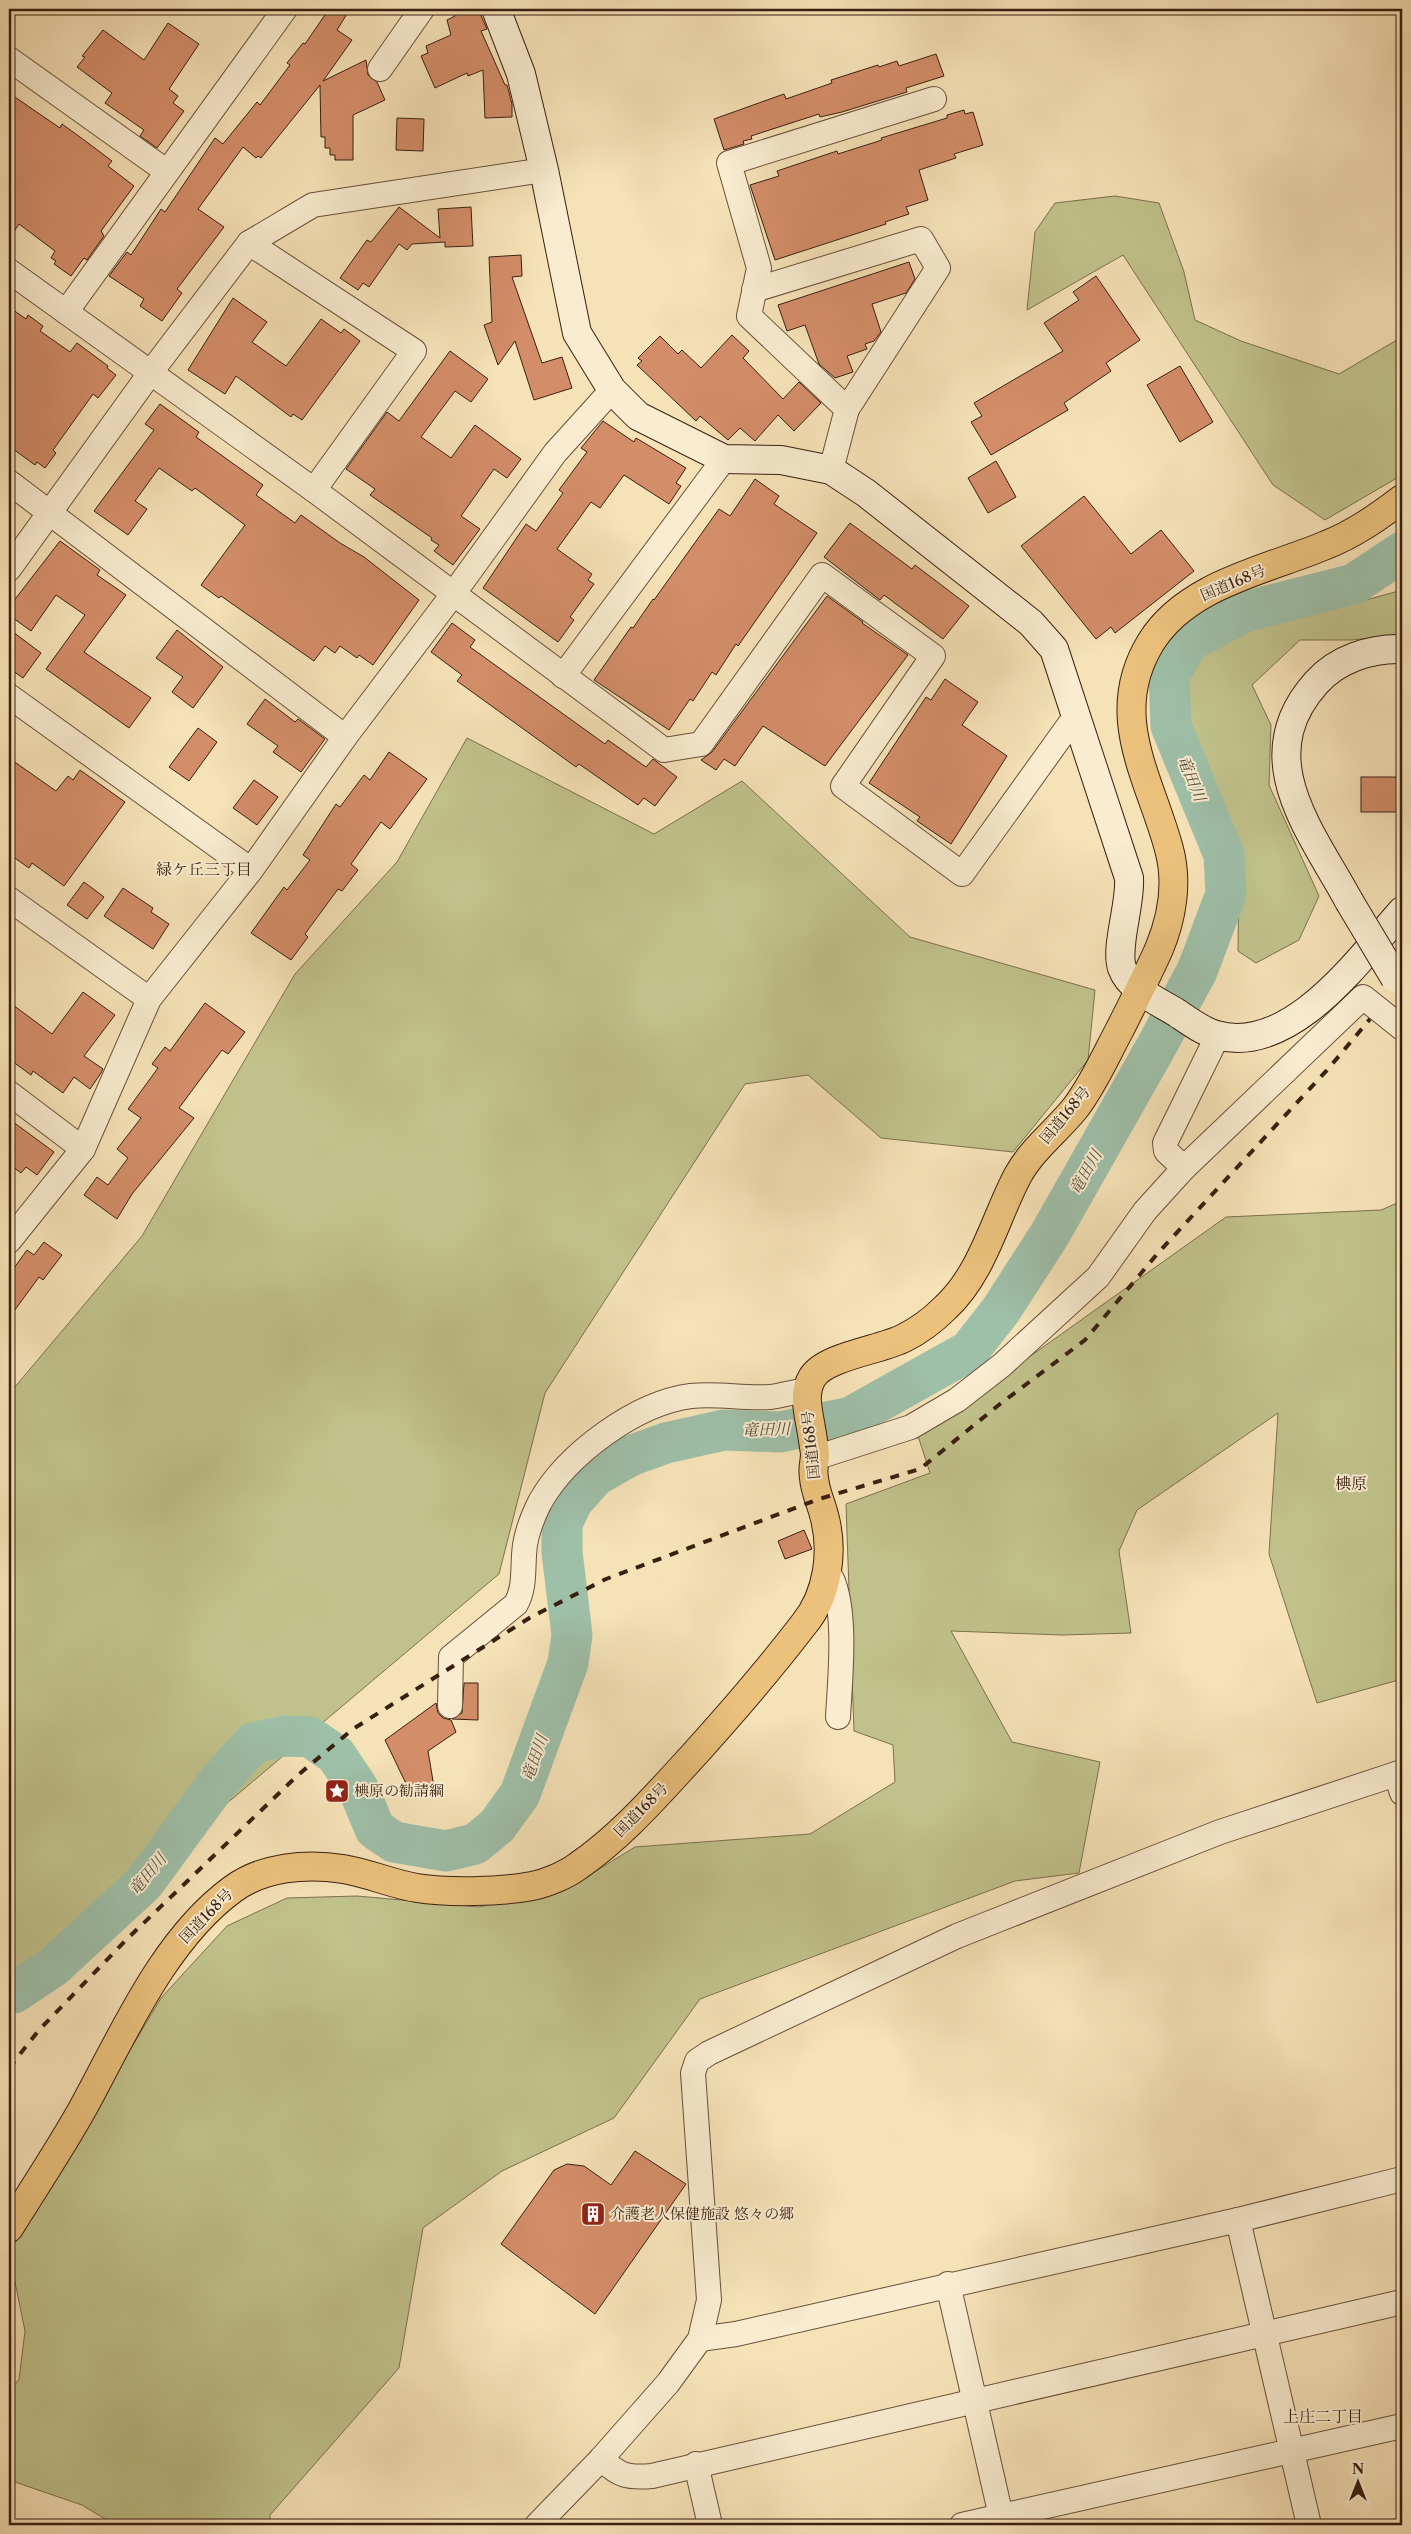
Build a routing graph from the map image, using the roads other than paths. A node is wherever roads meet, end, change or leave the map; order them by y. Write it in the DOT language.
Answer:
graph roads {
  1 [pos="285,9"];
  2 [pos="422,9"];
  3 [pos="496,9"];
  4 [pos="9,59"];
  5 [pos="380,69"];
  6 [pos="934,98"];
  7 [pos="544,170"];
  8 [pos="166,171"];
  9 [pos="249,242"];
  10 [pos="9,271"];
  11 [pos="754,290"];
  12 [pos="66,312"];
  13 [pos="151,372"];
  14 [pos="612,390"];
  15 [pos="847,409"];
  16 [pos="724,459"];
  17 [pos="831,470"];
  18 [pos="9,482"];
  19 [pos="314,490"];
  20 [pos="1402,499"];
  21 [pos="50,512"];
  22 [pos="9,569"];
  23 [pos="454,593"];
  24 [pos="1402,649"];
  25 [pos="563,676"];
  26 [pos="9,696"];
  27 [pos="1077,714"];
  28 [pos="345,737"];
  29 [pos="250,870"];
  30 [pos="9,899"];
  31 [pos="1402,911"];
  32 [pos="1399,982"];
  33 [pos="1148,995"];
  34 [pos="149,999"];
  35 [pos="1402,1028"];
  36 [pos="1211,1033"];
  37 [pos="9,1093"];
  38 [pos="83,1148"];
  39 [pos="1184,1168"];
  40 [pos="9,1241"];
  41 [pos="807,1395"];
  42 [pos="814,1450"];
  43 [pos="826,1576"];
  44 [pos="450,1706"];
  45 [pos="838,1717"];
  46 [pos="1400,1780"];
  47 [pos="1402,2180"];
  48 [pos="1238,2220"];
  49 [pos="9,2228"];
  50 [pos="948,2284"];
  51 [pos="1402,2302"];
  52 [pos="1264,2334"];
  53 [pos="700,2339"];
  54 [pos="975,2401"];
  55 [pos="1402,2426"];
  56 [pos="1291,2452"];
  57 [pos="601,2459"];
  58 [pos="696,2464"];
  59 [pos="1002,2521"];
  60 [pos="538,2525"];
  61 [pos="710,2525"];
  62 [pos="962,2525"];
  63 [pos="1309,2525"];
  1 -- 8 [label="street"];
  2 -- 5 [label="street"];
  3 -- 7 [label="street"];
  4 -- 8 [label="street"];
  6 -- 11 [label="street"];
  7 -- 9 [label="street"];
  7 -- 14 [label="street"];
  8 -- 12 [label="street"];
  9 -- 13 [label="street"];
  9 -- 19 [label="street"];
  10 -- 12 [label="street"];
  11 -- 15 [label="street"];
  11 -- 15 [label="street"];
  12 -- 13 [label="street"];
  13 -- 19 [label="street"];
  13 -- 21 [label="street"];
  14 -- 16 [label="street"];
  14 -- 23 [label="street"];
  15 -- 17 [label="street"];
  16 -- 17 [label="street"];
  16 -- 25 [label="street"];
  17 -- 27 [label="street"];
  18 -- 21 [label="street"];
  19 -- 23 [label="street"];
  20 -- 33 [label="highway, 国道168号"];
  21 -- 22 [label="street"];
  21 -- 28 [label="street"];
  23 -- 25 [label="street"];
  23 -- 28 [label="street"];
  24 -- 32 [label="street, bridge"];
  25 -- 27 [label="street"];
  26 -- 29 [label="street"];
  27 -- 33 [label="street"];
  28 -- 29 [label="street"];
  29 -- 34 [label="street"];
  30 -- 34 [label="street"];
  31 -- 36 [label="street"];
  33 -- 36 [label="street"];
  33 -- 41 [label="highway, 国道168号"];
  34 -- 38 [label="street"];
  35 -- 39 [label="street"];
  36 -- 39 [label="street"];
  37 -- 38 [label="street"];
  38 -- 40 [label="street"];
  39 -- 42 [label="street"];
  41 -- 42 [label="highway, 国道168号"];
  41 -- 44 [label="street"];
  42 -- 43 [label="highway, 国道168号"];
  43 -- 45 [label="street"];
  43 -- 49 [label="highway, 国道168号"];
  46 -- 53 [label="street"];
  47 -- 48 [label="street"];
  48 -- 50 [label="street"];
  48 -- 52 [label="street"];
  50 -- 53 [label="street"];
  50 -- 54 [label="street"];
  51 -- 52 [label="street"];
  52 -- 54 [label="street"];
  52 -- 56 [label="street"];
  53 -- 57 [label="street"];
  54 -- 58 [label="street"];
  54 -- 59 [label="street"];
  55 -- 56 [label="street"];
  56 -- 59 [label="street"];
  56 -- 63 [label="street"];
  57 -- 58 [label="street"];
  57 -- 60 [label="street"];
  58 -- 61 [label="street"];
  59 -- 62 [label="street"];
}
